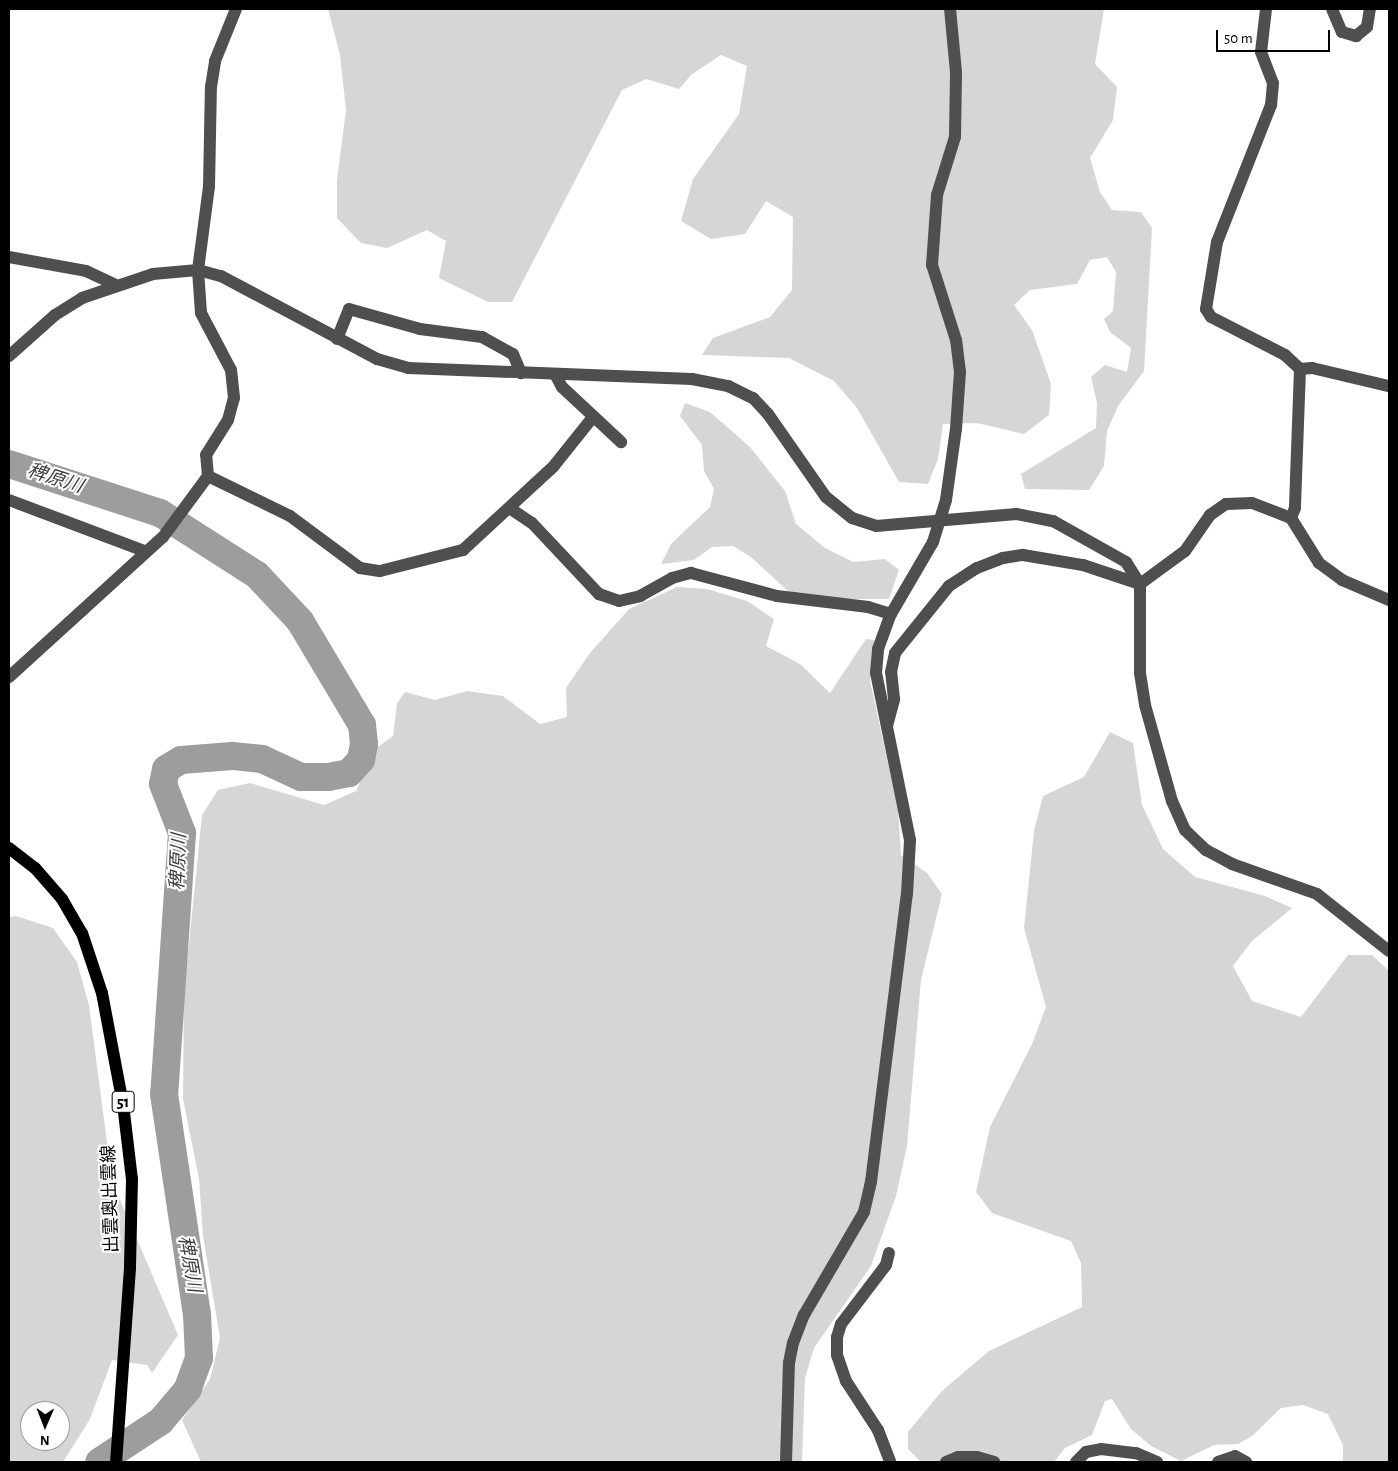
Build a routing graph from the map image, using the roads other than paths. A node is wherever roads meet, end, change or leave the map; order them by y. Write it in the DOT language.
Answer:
graph roads {
  1 [pos="236,9"];
  2 [pos="950,9"];
  3 [pos="1266,9"];
  4 [pos="1332,9"];
  5 [pos="1370,9"];
  6 [pos="9,257"];
  7 [pos="194,270"];
  8 [pos="114,284"];
  9 [pos="337,339"];
  10 [pos="9,356"];
  11 [pos="1300,369"];
  12 [pos="521,373"];
  13 [pos="556,374"];
  14 [pos="1389,386"];
  15 [pos="593,418"];
  16 [pos="621,442"];
  17 [pos="208,476"];
  18 [pos="9,500"];
  19 [pos="511,509"];
  20 [pos="1291,518"];
  21 [pos="940,520"];
  22 [pos="145,551"];
  23 [pos="1140,584"];
  24 [pos="1389,600"];
  25 [pos="891,614"];
  26 [pos="9,677"];
  27 [pos="886,728"];
  28 [pos="9,848"];
  29 [pos="1389,951"];
  30 [pos="889,1253"];
  31 [pos="116,1462"];
  32 [pos="786,1462"];
  33 [pos="890,1462"];
  34 [pos="946,1462"];
  35 [pos="994,1462"];
  36 [pos="1076,1462"];
  37 [pos="1157,1462"];
  38 [pos="1218,1462"];
  39 [pos="1246,1462"];
  1 -- 7 [label="street"];
  2 -- 21 [label="street"];
  3 -- 11 [label="street"];
  4 -- 5 [label="street"];
  6 -- 8 [label="street"];
  7 -- 8 [label="street"];
  7 -- 9 [label="street"];
  7 -- 17 [label="street"];
  8 -- 10 [label="street"];
  9 -- 12 [label="street"];
  9 -- 12 [label="street"];
  11 -- 14 [label="street"];
  11 -- 20 [label="street"];
  12 -- 13 [label="street"];
  13 -- 15 [label="street"];
  13 -- 21 [label="street"];
  15 -- 16 [label="street"];
  15 -- 19 [label="street"];
  17 -- 19 [label="street"];
  17 -- 22 [label="street"];
  18 -- 22 [label="street"];
  19 -- 25 [label="street"];
  20 -- 23 [label="street"];
  20 -- 24 [label="street"];
  21 -- 23 [label="street"];
  21 -- 25 [label="street"];
  22 -- 26 [label="street"];
  23 -- 27 [label="street"];
  23 -- 29 [label="street"];
  25 -- 27 [label="street"];
  27 -- 32 [label="street"];
  28 -- 31 [label="main road, 出雲奥出雲線 / 51"];
  30 -- 33 [label="street"];
  34 -- 35 [label="street"];
  36 -- 37 [label="street"];
  38 -- 39 [label="street"];
}
